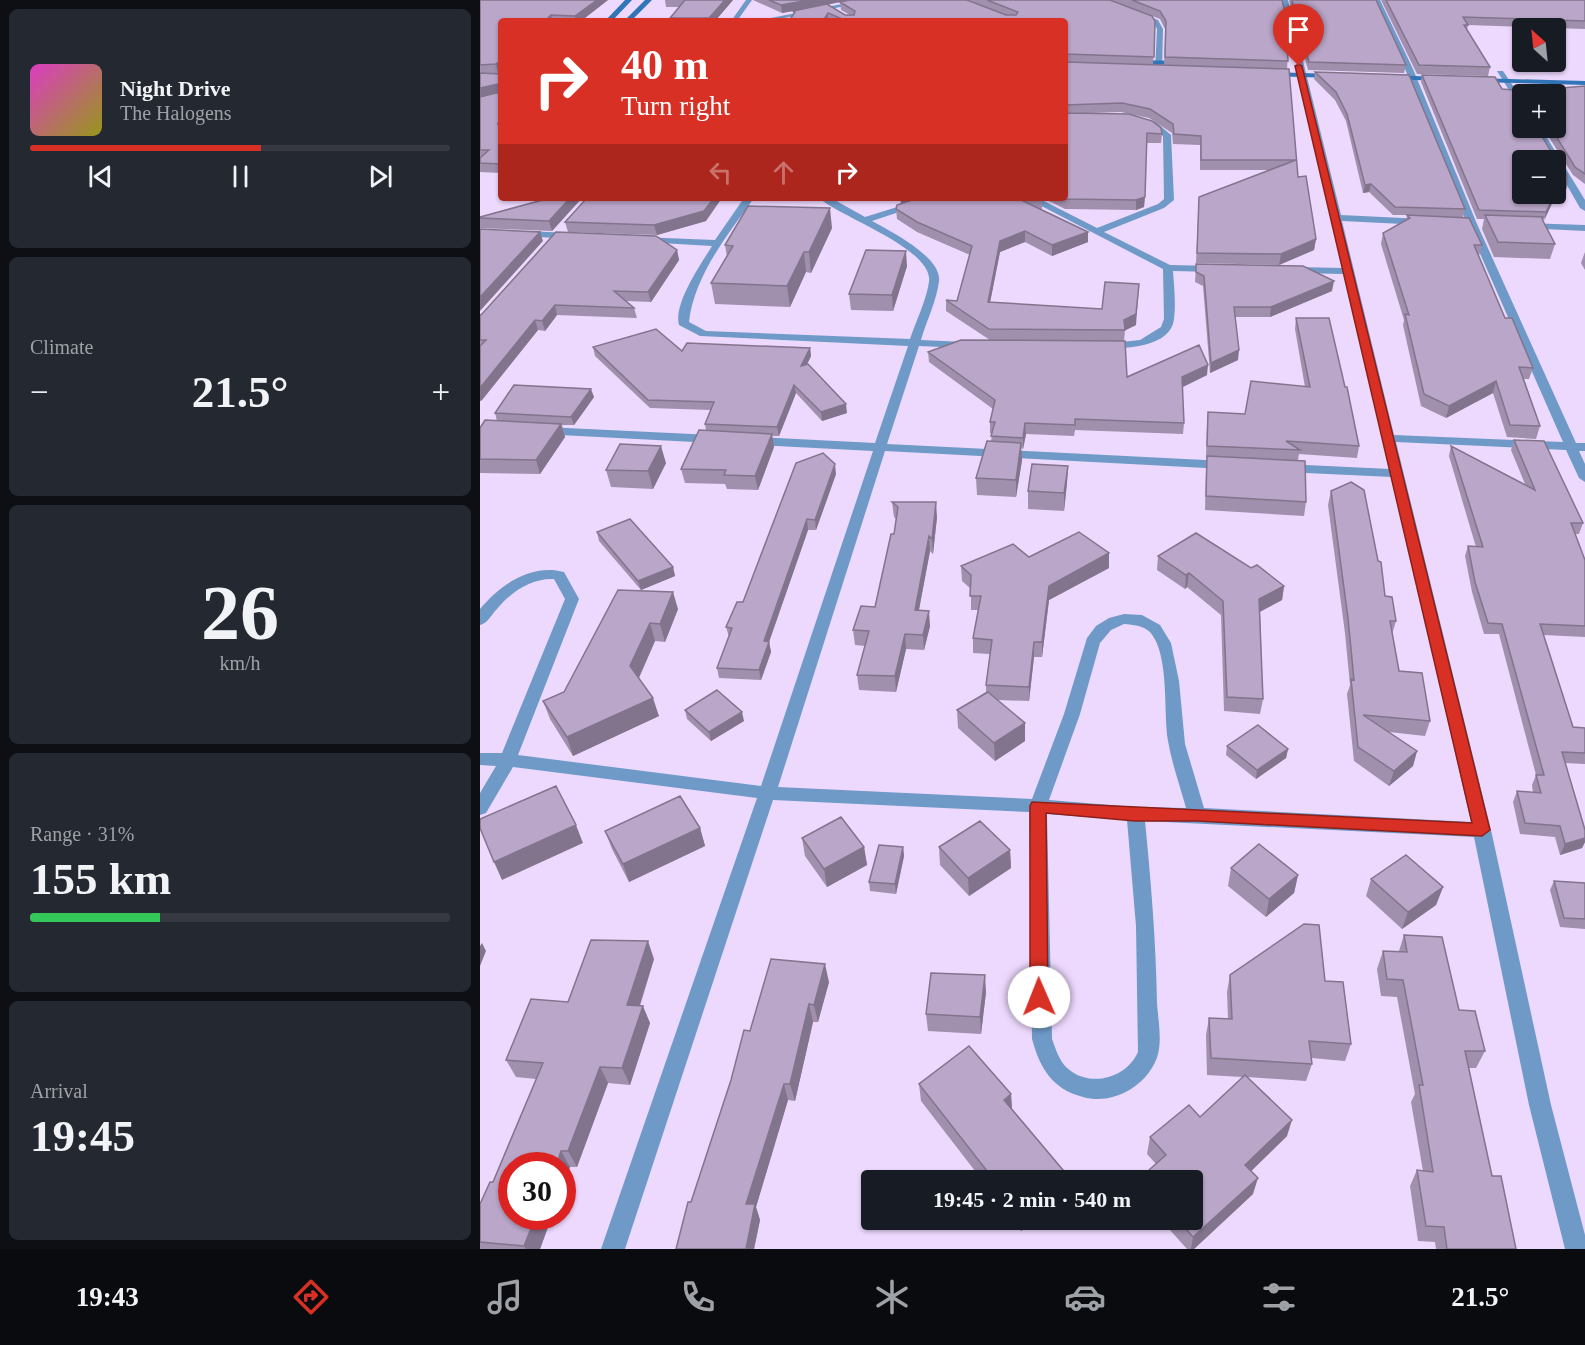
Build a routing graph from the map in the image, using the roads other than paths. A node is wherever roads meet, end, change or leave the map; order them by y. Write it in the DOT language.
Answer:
graph roads {
  1 [pos="629,0"];
  2 [pos="649,0"];
  3 [pos="749,0"];
  4 [pos="873,0"];
  5 [pos="1099,0"];
  6 [pos="1285,0"];
  7 [pos="1377,0"];
  8 [pos="831,9"];
  9 [pos="839,14"];
  10 [pos="611,18"];
  11 [pos="630,18"];
  12 [pos="736,18"];
  13 [pos="776,18"];
  14 [pos="1264,65"];
  15 [pos="1124,66"];
  16 [pos="1159,67"];
  17 [pos="1332,67"];
  18 [pos="1194,68"];
  19 [pos="1387,69"];
  20 [pos="1443,70"];
  21 [pos="1300,71"];
  22 [pos="1478,72"];
  23 [pos="1500,73"];
  24 [pos="1266,74"];
  25 [pos="1411,74"];
  26 [pos="1585,75"];
  27 [pos="1346,76"];
  28 [pos="1379,77"];
  29 [pos="1448,79"];
  30 [pos="1471,80"];
  31 [pos="1506,81"];
  32 [pos="1585,83"];
  33 [pos="1512,90"];
  34 [pos="1134,120"];
  35 [pos="1543,138"];
  36 [pos="747,201"];
  37 [pos="829,201"];
  38 [pos="926,201"];
  39 [pos="1037,201"];
  40 [pos="1585,208"];
  41 [pos="1335,218"];
  42 [pos="864,220"];
  43 [pos="1438,222"];
  44 [pos="1517,226"];
  45 [pos="1585,228"];
  46 [pos="1097,231"];
  47 [pos="561,232"];
  48 [pos="513,234"];
  49 [pos="580,236"];
  50 [pos="626,238"];
  51 [pos="718,243"];
  52 [pos="550,244"];
  53 [pos="1168,268"];
  54 [pos="1228,269"];
  55 [pos="1288,270"];
  56 [pos="1348,272"];
  57 [pos="912,345"];
  58 [pos="982,345"];
  59 [pos="1088,346"];
  60 [pos="527,430"];
  61 [pos="1388,438"];
  62 [pos="1578,447"];
  63 [pos="879,448"];
  64 [pos="1243,466"];
  65 [pos="1267,467"];
  66 [pos="1396,473"];
  67 [pos="1585,478"];
  68 [pos="480,620"];
  69 [pos="480,759"];
  70 [pos="508,760"];
  71 [pos="767,793"];
  72 [pos="1038,806"];
  73 [pos="480,808"];
  74 [pos="1135,814"];
  75 [pos="1197,814"];
  76 [pos="1482,830"];
  77 [pos="613,1249"];
  78 [pos="1577,1249"];
  1 -- 10 [label="street"];
  2 -- 11 [label="street"];
  3 -- 12 [label="street"];
  4 -- 8 [label="street"];
  5 -- 16 [label="street"];
  6 -- 21 [label="street"];
  7 -- 25 [label="street"];
  8 -- 9 [label="street"];
  8 -- 13 [label="street"];
  14 -- 21 [label="street"];
  15 -- 16 [label="street"];
  16 -- 18 [label="street"];
  17 -- 21 [label="street"];
  19 -- 25 [label="street"];
  20 -- 25 [label="street"];
  21 -- 24 [label="street"];
  21 -- 27 [label="street"];
  21 -- 41 [label="street"];
  22 -- 23 [label="street"];
  23 -- 26 [label="street"];
  23 -- 31 [label="street"];
  25 -- 28 [label="street"];
  25 -- 29 [label="street"];
  25 -- 62 [label="street"];
  30 -- 31 [label="street"];
  31 -- 32 [label="street"];
  31 -- 33 [label="street"];
  34 -- 46 [label="street"];
  35 -- 40 [label="street"];
  36 -- 51 [label="street"];
  37 -- 42 [label="street"];
  38 -- 42 [label="street"];
  39 -- 46 [label="street"];
  41 -- 43 [label="street"];
  41 -- 56 [label="street"];
  42 -- 57 [label="street"];
  44 -- 45 [label="street"];
  46 -- 53 [label="street"];
  47 -- 48 [label="street"];
  47 -- 49 [label="street"];
  47 -- 52 [label="street"];
  50 -- 51 [label="street"];
  51 -- 57 [label="street"];
  53 -- 54 [label="street"];
  53 -- 59 [label="street"];
  55 -- 56 [label="street"];
  56 -- 61 [label="street"];
  57 -- 58 [label="street"];
  57 -- 63 [label="street"];
  60 -- 63 [label="street"];
  61 -- 62 [label="street"];
  61 -- 66 [label="street"];
  62 -- 67 [label="street"];
  63 -- 64 [label="street"];
  63 -- 71 [label="street"];
  65 -- 66 [label="street"];
  66 -- 76 [label="street"];
  68 -- 70 [label="street"];
  69 -- 70 [label="street"];
  70 -- 71 [label="street"];
  70 -- 73 [label="street"];
  71 -- 72 [label="street"];
  71 -- 77 [label="street"];
  72 -- 74 [label="street"];
  72 -- 74 [label="street"];
  72 -- 75 [label="street"];
  74 -- 75 [label="street"];
  75 -- 76 [label="street"];
  76 -- 78 [label="street"];
}
